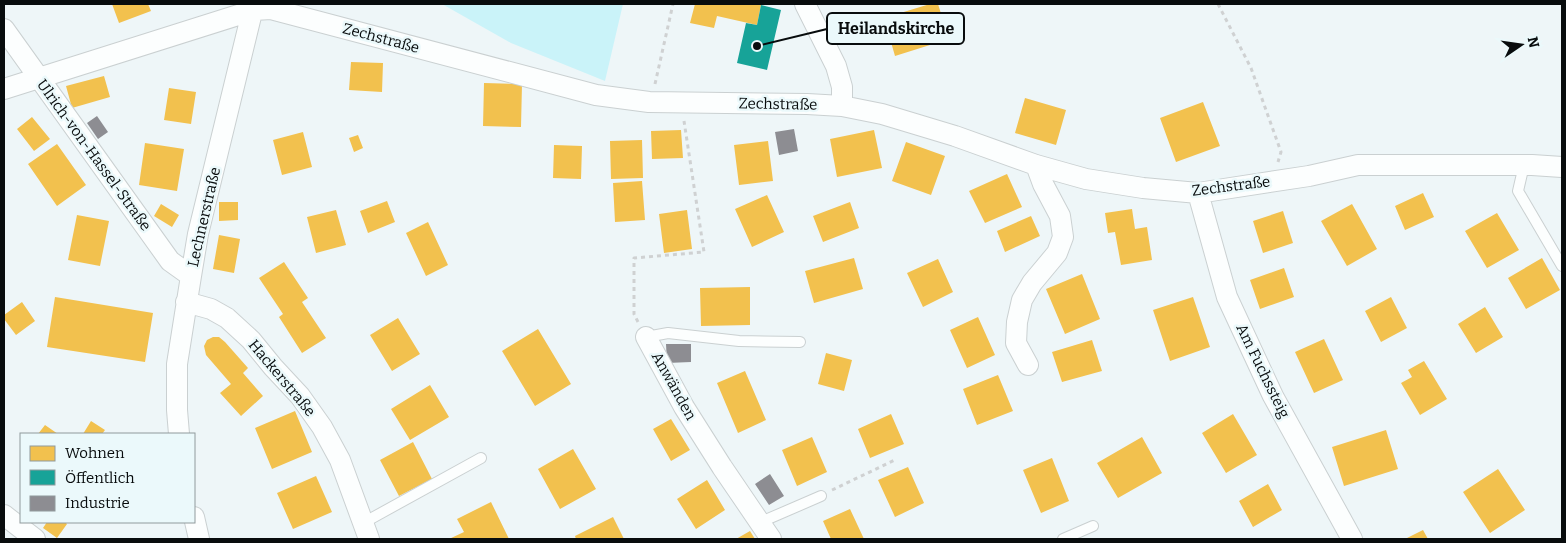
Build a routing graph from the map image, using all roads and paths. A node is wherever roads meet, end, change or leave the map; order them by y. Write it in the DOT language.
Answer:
graph roads {
  1 [pos="673,4"];
  2 [pos="805,4"];
  3 [pos="1218,4"];
  4 [pos="254,7"];
  5 [pos="4,29"];
  6 [pos="39,79"];
  7 [pos="4,90"];
  8 [pos="648,102"];
  9 [pos="682,103"];
  10 [pos="842,106"];
  11 [pos="1036,165"];
  12 [pos="1524,165"];
  13 [pos="1562,166"];
  14 [pos="1274,181"];
  15 [pos="1198,193"];
  16 [pos="1562,266"];
  17 [pos="190,276"];
  18 [pos="186,302"];
  19 [pos="646,337"];
  20 [pos="800,342"];
  21 [pos="1028,365"];
  22 [pos="179,433"];
  23 [pos="481,458"];
  24 [pos="897,459"];
  25 [pos="821,496"];
  26 [pos="4,515"];
  27 [pos="195,521"];
  28 [pos="1093,526"];
  29 [pos="366,531"];
  30 [pos="766,531"];
  31 [pos="36,539"];
  32 [pos="200,539"];
  33 [pos="1063,539"];
  34 [pos="1352,539"];
  1 -- 8 [label="path"];
  2 -- 10 [label="street"];
  3 -- 14 [label="path"];
  4 -- 6 [label="street, Zechstraße"];
  4 -- 8 [label="street, Zechstraße"];
  4 -- 17 [label="street, Lechnerstraße"];
  5 -- 6 [label="street, Ulrich-von-Hassel-Straße"];
  6 -- 7 [label="street, Zechstraße"];
  6 -- 17 [label="street, Ulrich-von-Hassel-Straße"];
  8 -- 9 [label="street, Zechstraße"];
  9 -- 10 [label="street, Zechstraße"];
  9 -- 19 [label="path"];
  10 -- 11 [label="street, Zechstraße"];
  11 -- 15 [label="street, Zechstraße"];
  11 -- 21 [label="street"];
  12 -- 13 [label="street, Zechstraße"];
  12 -- 14 [label="street, Zechstraße"];
  12 -- 16 [label="lane"];
  14 -- 15 [label="street, Zechstraße"];
  15 -- 34 [label="street, Am Fuchssteig"];
  17 -- 18 [label="street, Lechnerstraße"];
  18 -- 22 [label="street, Lechnerstraße"];
  18 -- 29 [label="street, Hackerstraße"];
  19 -- 20 [label="lane, Anwänden"];
  19 -- 30 [label="street, Anwänden"];
  23 -- 29 [label="lane"];
  24 -- 25 [label="path"];
  25 -- 30 [label="lane"];
  26 -- 31 [label="street"];
  27 -- 32 [label="street"];
  28 -- 33 [label="lane"];
}
